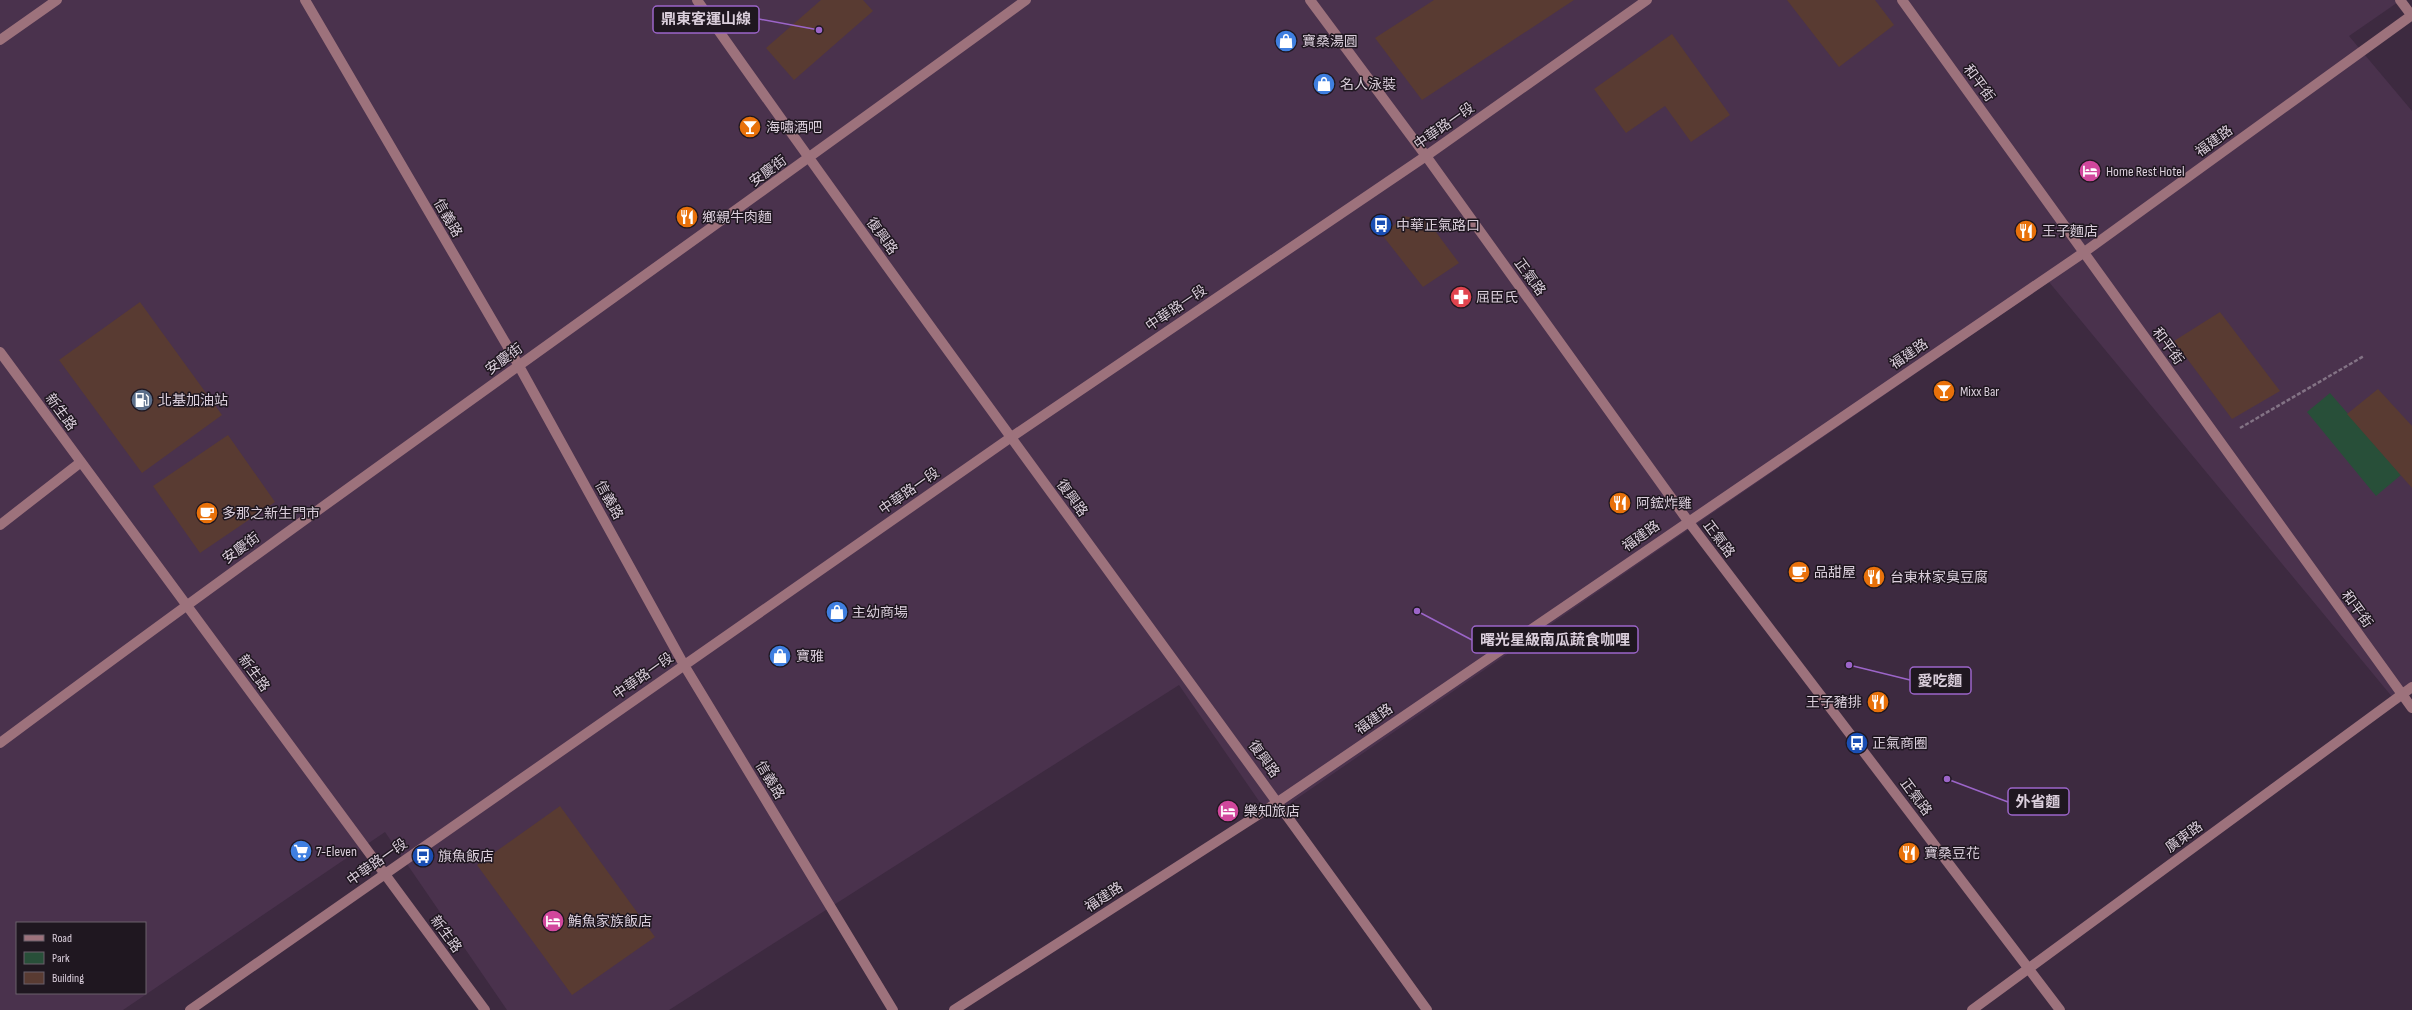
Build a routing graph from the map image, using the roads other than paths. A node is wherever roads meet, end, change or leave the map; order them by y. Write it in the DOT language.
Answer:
graph roads {
  1 [pos="57,0"];
  2 [pos="305,0"];
  3 [pos="697,0"];
  4 [pos="1026,0"];
  5 [pos="1310,0"];
  6 [pos="1646,0"];
  7 [pos="1902,0"];
  8 [pos="2400,0"];
  9 [pos="2412,15"];
  10 [pos="0,40"];
  11 [pos="1426,156"];
  12 [pos="809,158"];
  13 [pos="2082,253"];
  14 [pos="0,352"];
  15 [pos="518,366"];
  16 [pos="1010,438"];
  17 [pos="81,462"];
  18 [pos="1688,521"];
  19 [pos="0,524"];
  20 [pos="186,605"];
  21 [pos="684,665"];
  22 [pos="2412,687"];
  23 [pos="2402,695"];
  24 [pos="2412,708"];
  25 [pos="0,743"];
  26 [pos="1278,802"];
  27 [pos="384,874"];
  28 [pos="2029,968"];
  29 [pos="190,1010"];
  30 [pos="485,1010"];
  31 [pos="893,1010"];
  32 [pos="954,1010"];
  33 [pos="1427,1010"];
  34 [pos="1972,1010"];
  35 [pos="2060,1010"];
  1 -- 10 [label="street"];
  2 -- 15 [label="street, 信義路"];
  3 -- 12 [label="street, 復興路"];
  4 -- 12 [label="street, 安慶街"];
  5 -- 11 [label="street, 正氣路"];
  6 -- 11 [label="street, 中華路一段"];
  7 -- 13 [label="street, 和平街"];
  8 -- 9 [label="street"];
  9 -- 13 [label="street, 福建路"];
  11 -- 16 [label="street, 中華路一段"];
  11 -- 18 [label="street, 正氣路"];
  12 -- 15 [label="street, 安慶街"];
  12 -- 16 [label="street, 復興路"];
  13 -- 18 [label="street, 福建路"];
  13 -- 23 [label="street, 和平街"];
  14 -- 17 [label="street, 新生路"];
  15 -- 20 [label="street, 安慶街"];
  15 -- 21 [label="street, 信義路"];
  16 -- 21 [label="street, 中華路一段"];
  16 -- 26 [label="street, 復興路"];
  17 -- 19 [label="street"];
  17 -- 20 [label="street, 新生路"];
  18 -- 26 [label="street, 福建路"];
  18 -- 28 [label="street, 正氣路"];
  20 -- 25 [label="street, 安慶街"];
  20 -- 27 [label="street, 新生路"];
  21 -- 27 [label="street, 中華路一段"];
  21 -- 31 [label="street, 信義路"];
  22 -- 23 [label="street, 廣東路"];
  23 -- 24 [label="street, 和平街"];
  23 -- 28 [label="street, 廣東路"];
  26 -- 32 [label="street, 福建路"];
  26 -- 33 [label="street, 復興路"];
  27 -- 29 [label="street, 中華路一段"];
  27 -- 30 [label="street, 新生路"];
  28 -- 34 [label="street, 廣東路"];
  28 -- 35 [label="street, 正氣路"];
}
